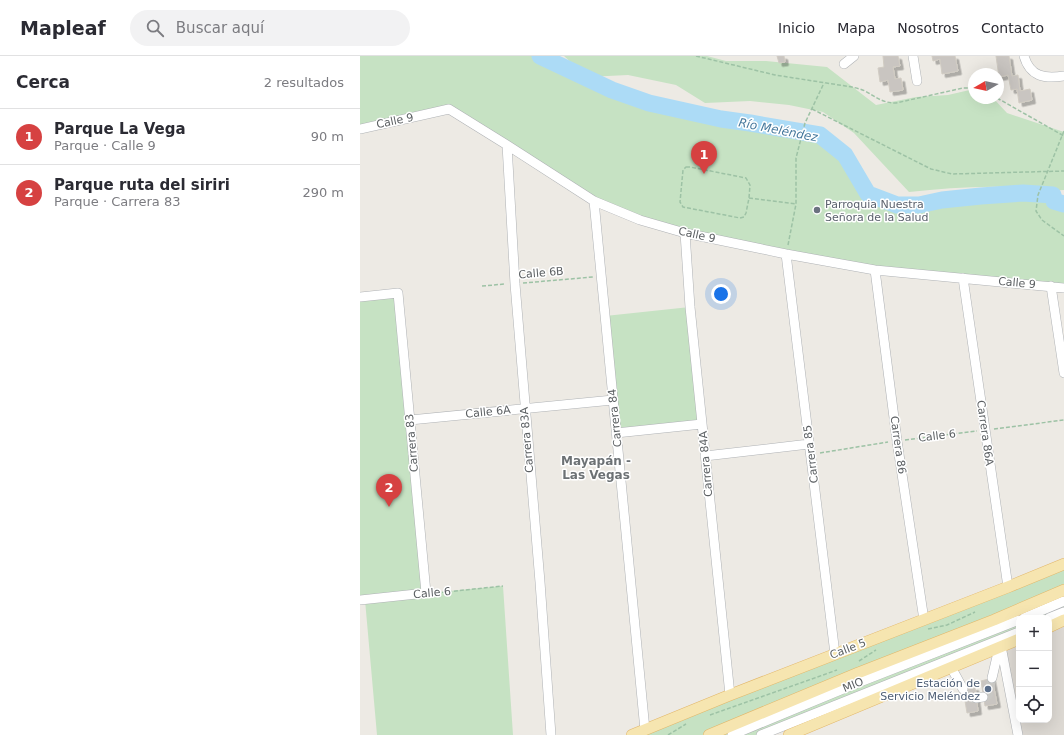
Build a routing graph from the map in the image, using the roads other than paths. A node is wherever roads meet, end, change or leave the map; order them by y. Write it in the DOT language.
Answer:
graph roads {
  1 [pos="854,56"];
  2 [pos="913,56"];
  3 [pos="1024,56"];
  4 [pos="844,64"];
  5 [pos="1064,76"];
  6 [pos="917,81"];
  7 [pos="360,129"];
  8 [pos="507,145"];
  9 [pos="594,201"];
  10 [pos="685,233"];
  11 [pos="786,254"];
  12 [pos="875,270"];
  13 [pos="963,278"];
  14 [pos="1052,286"];
  15 [pos="1064,288"];
  16 [pos="360,297"];
  17 [pos="1064,373"];
  18 [pos="613,400"];
  19 [pos="525,408"];
  20 [pos="410,420"];
  21 [pos="702,424"];
  22 [pos="616,433"];
  23 [pos="809,444"];
  24 [pos="705,456"];
  25 [pos="1064,564"];
  26 [pos="1008,587"];
  27 [pos="1064,590"];
  28 [pos="426,593"];
  29 [pos="360,600"];
  30 [pos="1064,601"];
  31 [pos="1064,612"];
  32 [pos="1031,615"];
  33 [pos="1052,617"];
  34 [pos="1064,620"];
  35 [pos="1016,621"];
  36 [pos="925,625"];
  37 [pos="1052,626"];
  38 [pos="1016,633"];
  39 [pos="1016,640"];
  40 [pos="1000,647"];
  41 [pos="835,654"];
  42 [pos="951,668"];
  43 [pos="992,678"];
  44 [pos="963,689"];
  45 [pos="730,695"];
  46 [pos="645,730"];
  47 [pos="551,735"];
  48 [pos="632,735"];
  49 [pos="709,735"];
  50 [pos="732,735"];
  51 [pos="761,735"];
  52 [pos="789,735"];
  53 [pos="1018,735"];
  1 -- 4 [label="street"];
  2 -- 6 [label="street"];
  3 -- 5 [label="street"];
  7 -- 8 [label="street, Calle 9"];
  8 -- 9 [label="street, Calle 9"];
  8 -- 19 [label="street, Carrera 83A"];
  9 -- 10 [label="street, Calle 9"];
  9 -- 18 [label="street, Carrera 84"];
  10 -- 11 [label="street, Calle 9"];
  10 -- 21 [label="street, Carrera 84A"];
  11 -- 12 [label="street, Calle 9"];
  11 -- 23 [label="street, Carrera 85"];
  12 -- 13 [label="street, Calle 9"];
  12 -- 36 [label="street, Carrera 86"];
  13 -- 14 [label="street, Calle 9"];
  13 -- 26 [label="street, Carrera 86A"];
  14 -- 15 [label="street, Calle 9"];
  14 -- 17 [label="street"];
  16 -- 20 [label="street, Carrera 83"];
  18 -- 19 [label="street, Calle 6A"];
  18 -- 22 [label="street, Carrera 84"];
  19 -- 20 [label="street, Calle 6A"];
  19 -- 47 [label="street, Carrera 83A"];
  20 -- 28 [label="street, Carrera 83"];
  21 -- 22 [label="street"];
  21 -- 24 [label="street, Carrera 84A"];
  22 -- 46 [label="street, Carrera 84"];
  23 -- 24 [label="street"];
  23 -- 41 [label="street, Carrera 85"];
  24 -- 45 [label="street, Carrera 84A"];
  25 -- 26 [label="main road, Calle 5"];
  26 -- 36 [label="main road, Calle 5"];
  27 -- 49 [label="main road"];
  28 -- 29 [label="street, Calle 6"];
  30 -- 32 [label="street"];
  31 -- 33 [label="street"];
  34 -- 37 [label="main road"];
  35 -- 50 [label="street, MIO"];
  36 -- 41 [label="main road, Calle 5"];
  38 -- 51 [label="street, MIO"];
  39 -- 40 [label="main road"];
  40 -- 42 [label="main road"];
  40 -- 43 [label="street"];
  40 -- 53 [label="street"];
  41 -- 45 [label="main road, Calle 5"];
  42 -- 44 [label="street"];
  42 -- 52 [label="main road"];
  45 -- 46 [label="main road, Calle 5"];
  46 -- 48 [label="main road, Calle 5"];
}
